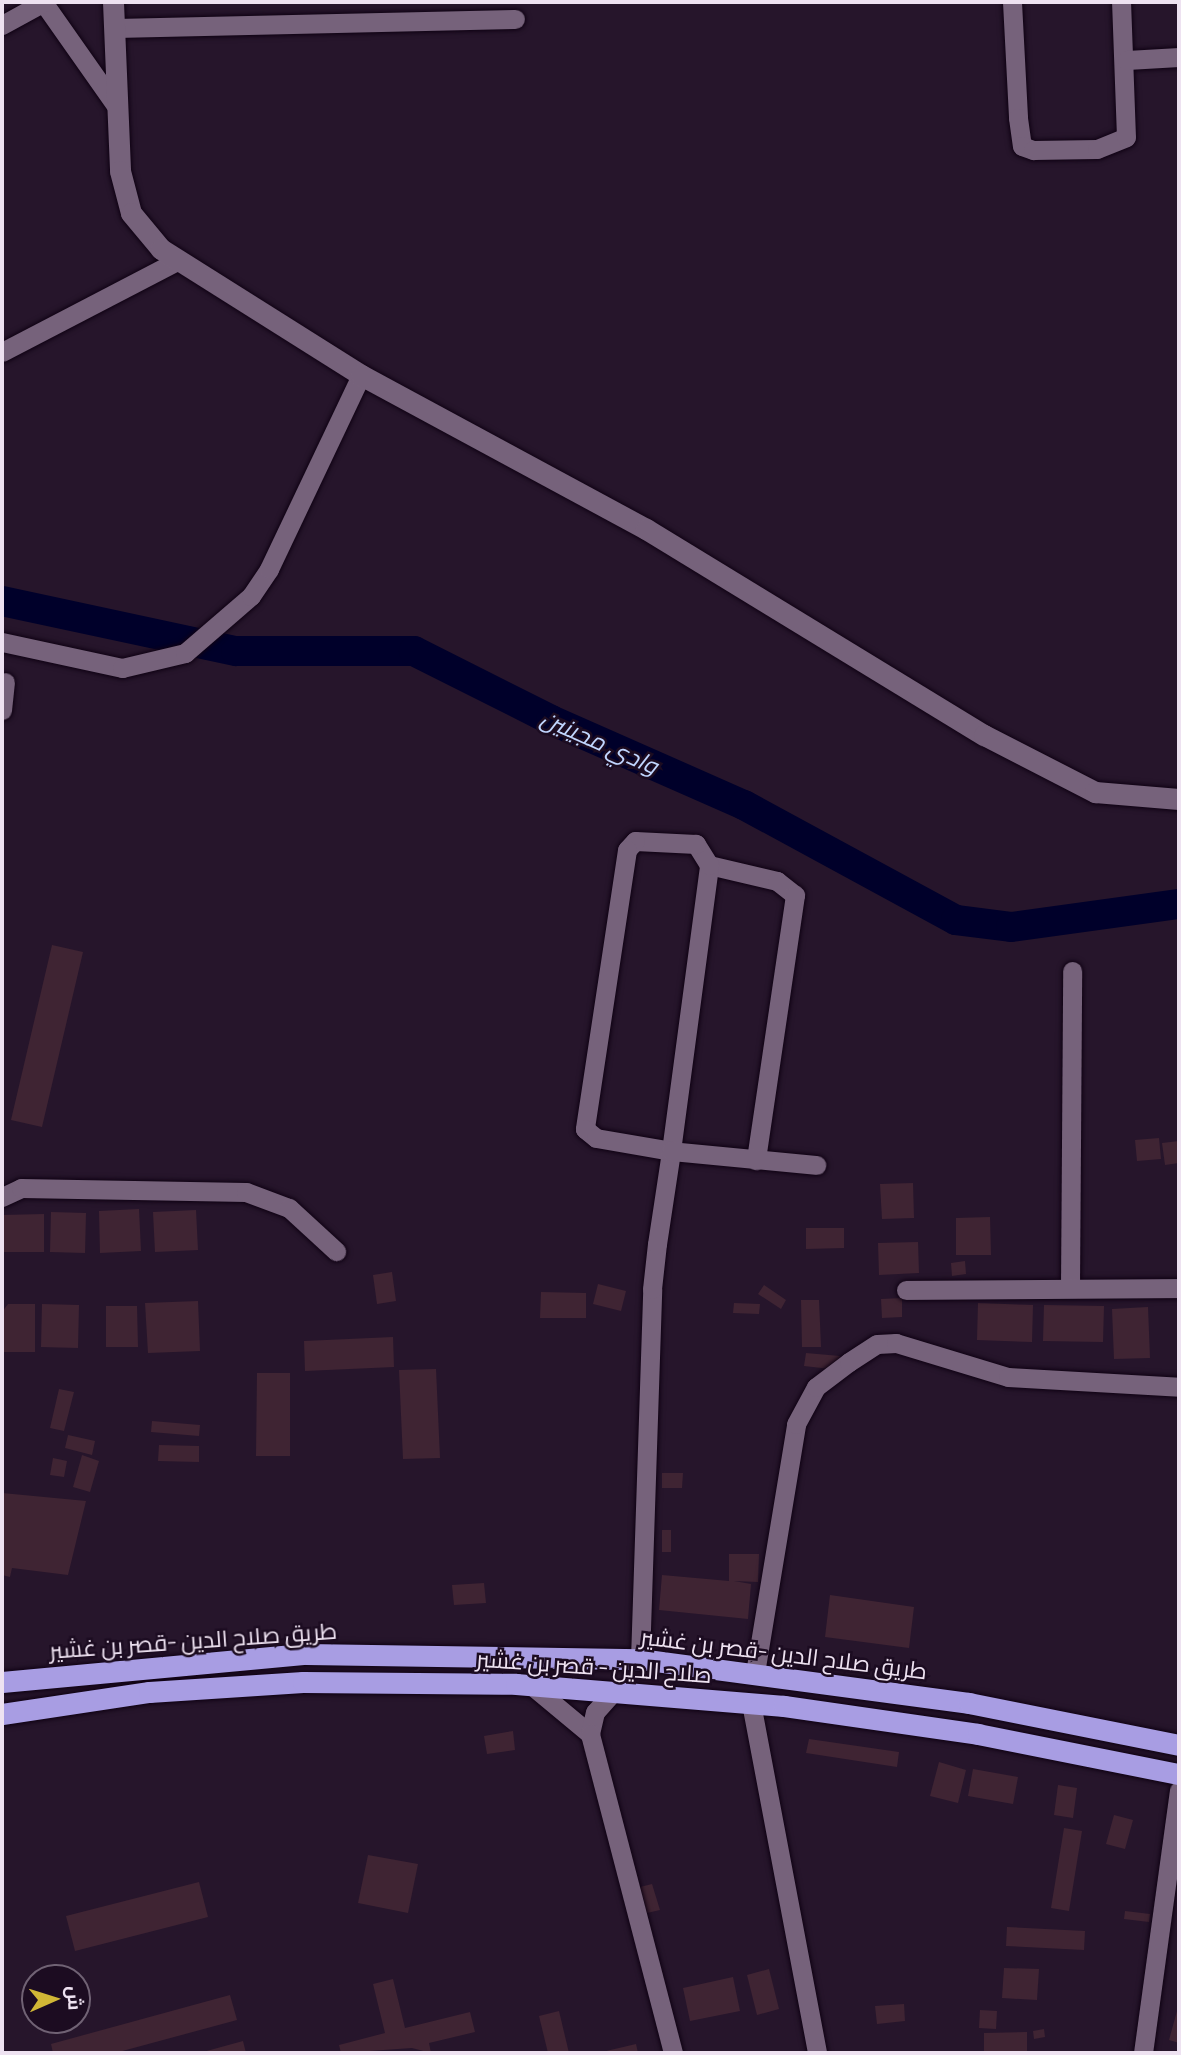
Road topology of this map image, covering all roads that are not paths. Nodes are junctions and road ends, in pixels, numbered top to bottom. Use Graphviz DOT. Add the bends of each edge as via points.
graph roads {
  1 [pos="43,2"];
  2 [pos="113,2"];
  3 [pos="1012,2"];
  4 [pos="1121,2"];
  5 [pos="515,19"];
  6 [pos="2,25"];
  7 [pos="114,28"];
  8 [pos="1179,57"];
  9 [pos="1127,60"];
  10 [pos="116,106"];
  11 [pos="178,260"];
  12 [pos="2,352"];
  13 [pos="361,375"];
  14 [pos="2,642"];
  15 [pos="5,682"];
  16 [pos="2,710"];
  17 [pos="1179,799"];
  18 [pos="709,865"];
  19 [pos="1072,971"];
  20 [pos="671,1152"];
  21 [pos="756,1160"];
  22 [pos="816,1165"];
  23 [pos="2,1197"];
  24 [pos="336,1251"];
  25 [pos="1070,1287"];
  26 [pos="1179,1288"];
  27 [pos="906,1290"];
  28 [pos="1179,1387"];
  29 [pos="640,1659"];
  30 [pos="755,1673"];
  31 [pos="2,1682"];
  32 [pos="531,1685"];
  33 [pos="614,1691"];
  34 [pos="751,1703"];
  35 [pos="2,1714"];
  36 [pos="590,1734"];
  37 [pos="1179,1745"];
  38 [pos="1179,1774"];
  39 [pos="1179,1790"];
  40 [pos="673,2053"];
  41 [pos="817,2053"];
  42 [pos="1143,2053"];
  1 -- 6 [label="street"];
  1 -- 10 [label="street"];
  2 -- 7 [label="street"];
  3 -- 9 [label="street" via="1022,145 1097,149 1126,137"];
  4 -- 9 [label="street"];
  5 -- 7 [label="street"];
  7 -- 10 [label="street"];
  8 -- 9 [label="street"];
  10 -- 11 [label="street" via="120,171 131,213"];
  11 -- 12 [label="street"];
  11 -- 13 [label="street"];
  13 -- 14 [label="street" via="269,569 228,618 185,653 122,667"];
  13 -- 17 [label="street" via="646,530 898,685 1079,786 1130,799"];
  15 -- 16 [label="street"];
  18 -- 20 [label="street"];
  18 -- 20 [label="street" via="696,844 642,839 629,844 585,1113 586,1129 596,1138"];
  18 -- 21 [label="street" via="778,881 794,895"];
  19 -- 25 [label="street"];
  20 -- 21 [label="street"];
  20 -- 29 [label="street" via="649,1347"];
  21 -- 22 [label="street"];
  23 -- 24 [label="street" via="21,1188 246,1192 289,1208"];
  25 -- 26 [label="street"];
  25 -- 27 [label="street"];
  28 -- 30 [label="street" via="1008,1377 895,1343 877,1345 849,1362 817,1387 796,1424"];
  29 -- 30 [label="highway, طريق صلاح الدين -قصر بن غشير"];
  29 -- 31 [label="highway, طريق صلاح الدين -قصر بن غشير" via="306,1654"];
  30 -- 37 [label="highway, طريق صلاح الدين -قصر بن غشير" via="970,1703"];
  32 -- 33 [label="highway, صلاح الدين - قصر بن غشير"];
  32 -- 35 [label="highway, صلاح الدين - قصر بن غشير" via="303,1682 149,1692"];
  32 -- 36 [label="street"];
  33 -- 34 [label="highway, صلاح الدين - قصر بن غشير"];
  33 -- 36 [label="street" via="595,1712"];
  34 -- 38 [label="highway, صلاح الدين - قصر بن غشير" via="978,1734"];
  34 -- 41 [label="street"];
  36 -- 40 [label="street"];
  39 -- 42 [label="street"];
}
